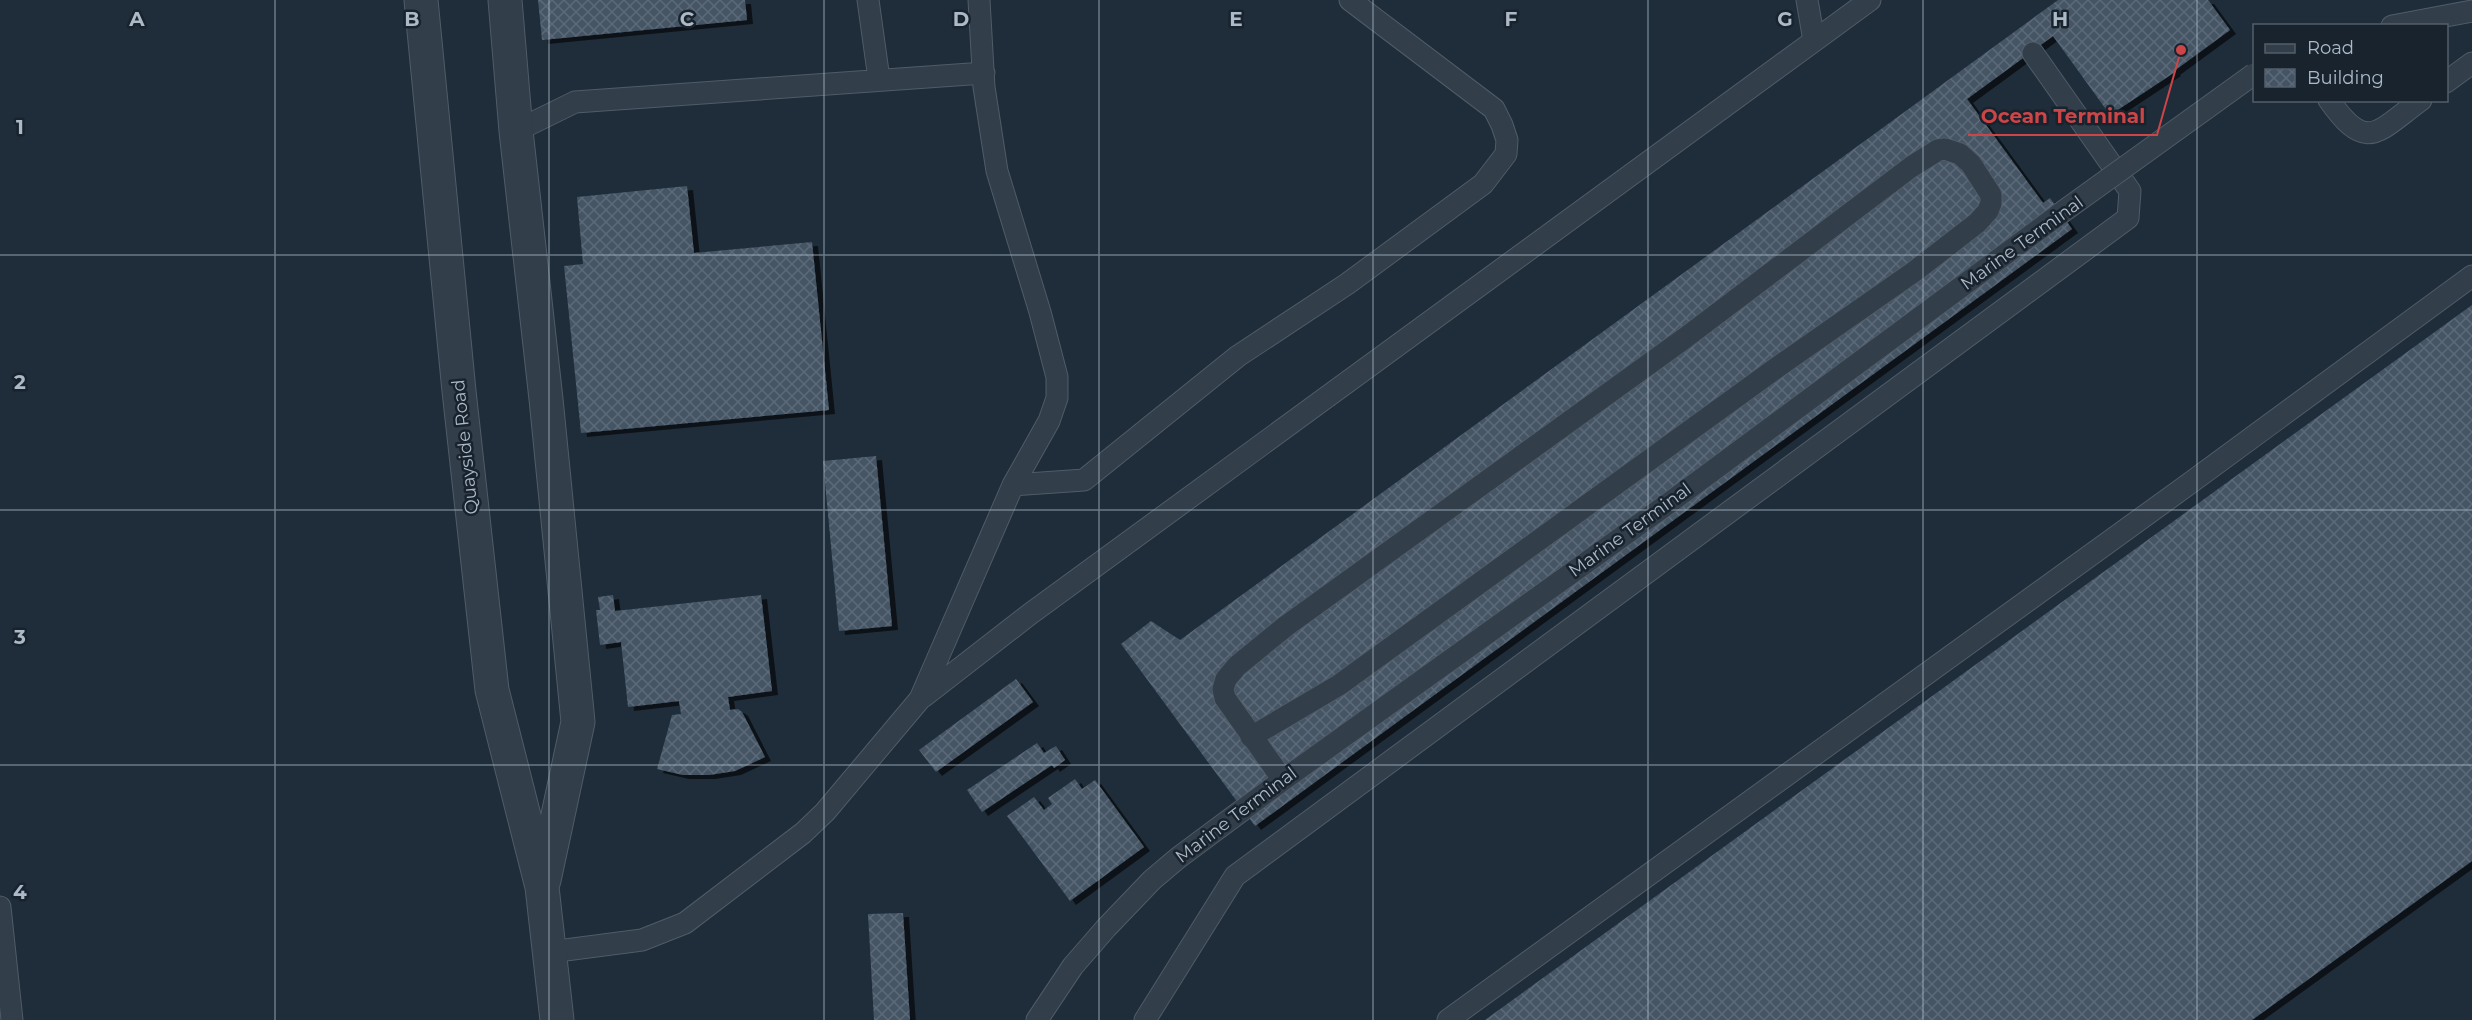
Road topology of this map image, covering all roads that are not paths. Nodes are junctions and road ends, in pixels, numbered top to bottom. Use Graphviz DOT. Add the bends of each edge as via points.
graph roads {
  1 [pos="421,0"];
  2 [pos="505,0"];
  3 [pos="868,0"];
  4 [pos="1350,0"];
  5 [pos="1807,0"];
  6 [pos="1870,0"];
  7 [pos="983,1"];
  8 [pos="2472,11"];
  9 [pos="2403,24"];
  10 [pos="1814,41"];
  11 [pos="2033,53"];
  12 [pos="2472,63"];
  13 [pos="984,73"];
  14 [pos="2253,75"];
  15 [pos="879,79"];
  16 [pos="2448,81"];
  17 [pos="2330,102"];
  18 [pos="2418,102"];
  19 [pos="516,132"];
  20 [pos="2472,276"];
  21 [pos="1013,485"];
  22 [pos="920,699"];
  23 [pos="1251,736"];
  24 [pos="1283,780"];
  25 [pos="542,888"];
  26 [pos="0,907"];
  27 [pos="550,952"];
  28 [pos="12,1020"];
  29 [pos="557,1020"];
  30 [pos="1037,1020"];
  31 [pos="1145,1020"];
  32 [pos="1448,1020"];
  1 -- 25 [label="street, Quayside Road" via="492,690"];
  2 -- 19 [label="street, Quayside Road"];
  3 -- 15 [label="lane"];
  4 -- 21 [label="lane" via="1494,109 1507,140 1506,154 1483,184 1347,284 1238,356 1084,480"];
  5 -- 10 [label="lane"];
  6 -- 10 [label="lane"];
  7 -- 13 [label="lane"];
  8 -- 9 [label="lane"];
  10 -- 22 [label="lane" via="1030,614"];
  11 -- 31 [label="lane" via="2130,191 2128,218 1235,876"];
  12 -- 16 [label="lane"];
  13 -- 15 [label="lane"];
  13 -- 21 [label="lane" via="997,171 1057,377 1057,398 1049,421"];
  14 -- 24 [label="lane, Marine Terminal, bridge"];
  15 -- 19 [label="lane" via="575,102"];
  17 -- 18 [label="lane" via="2345,123 2367,133 2381,129"];
  19 -- 25 [label="street, Quayside Road" via="578,722"];
  20 -- 32 [label="lane"];
  21 -- 22 [label="lane"];
  22 -- 27 [label="lane" via="803,833 685,923 642,940"];
  23 -- 23 [label="lane" via="1223,689 1237,666 1278,633 1685,338 1911,167 1946,149 1971,164 1991,195 1988,211 1916,272 1339,685"];
  23 -- 24 [label="lane"];
  24 -- 30 [label="lane, Marine Terminal" via="1178,858 1128,904 1073,966"];
  25 -- 27 [label="street, Quayside Road"];
  26 -- 28 [label="lane"];
  27 -- 29 [label="street, Quayside Road"];
}
